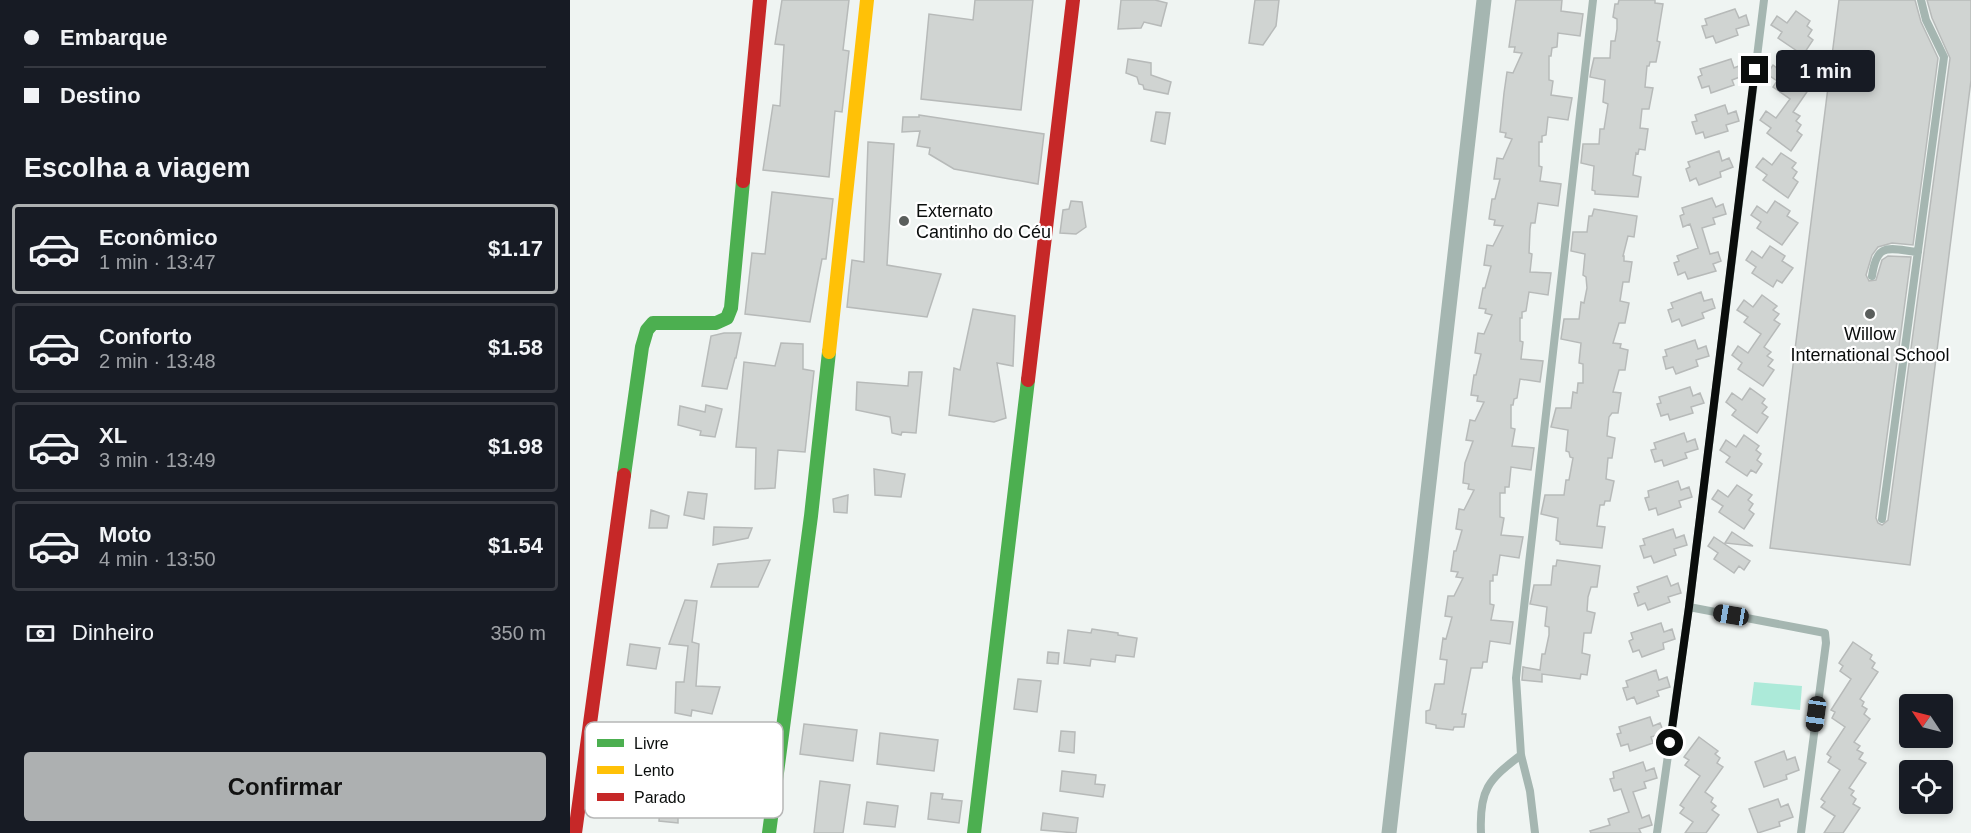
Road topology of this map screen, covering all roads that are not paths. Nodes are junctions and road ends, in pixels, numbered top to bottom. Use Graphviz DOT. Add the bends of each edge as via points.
graph roads {
  1 [pos="760,0"];
  2 [pos="867,0"];
  3 [pos="1073,0"];
  4 [pos="1484,0"];
  5 [pos="1593,0"];
  6 [pos="1764,0"];
  7 [pos="1921,0"];
  8 [pos="1918,252"];
  9 [pos="1872,276"];
  10 [pos="1882,519"];
  11 [pos="1689,607"];
  12 [pos="590,722"];
  13 [pos="783,727"];
  14 [pos="1521,755"];
  15 [pos="585,760"];
  16 [pos="771,818"];
  17 [pos="575,833"];
  18 [pos="769,833"];
  19 [pos="974,833"];
  20 [pos="1389,833"];
  21 [pos="1481,833"];
  22 [pos="1535,833"];
  23 [pos="1658,833"];
  24 [pos="1801,833"];
  1 -- 12 [label="street" via="731,308 727,318 717,323 653,324 647,330"];
  2 -- 13 [label="street" via="811,516"];
  3 -- 19 [label="street"];
  4 -- 20 [label="street"];
  5 -- 14 [label="lane" via="1516,678"];
  6 -- 11 [label="lane"];
  7 -- 8 [label="lane" via="1944,57"];
  8 -- 9 [label="lane" via="1886,249 1878,253"];
  8 -- 10 [label="lane"];
  11 -- 23 [label="lane"];
  11 -- 24 [label="lane" via="1824,633 1826,643"];
  14 -- 21 [label="lane" via="1488,785 1480,814"];
  14 -- 22 [label="lane"];
  15 -- 17 [label="street"];
  16 -- 18 [label="street"];
}
